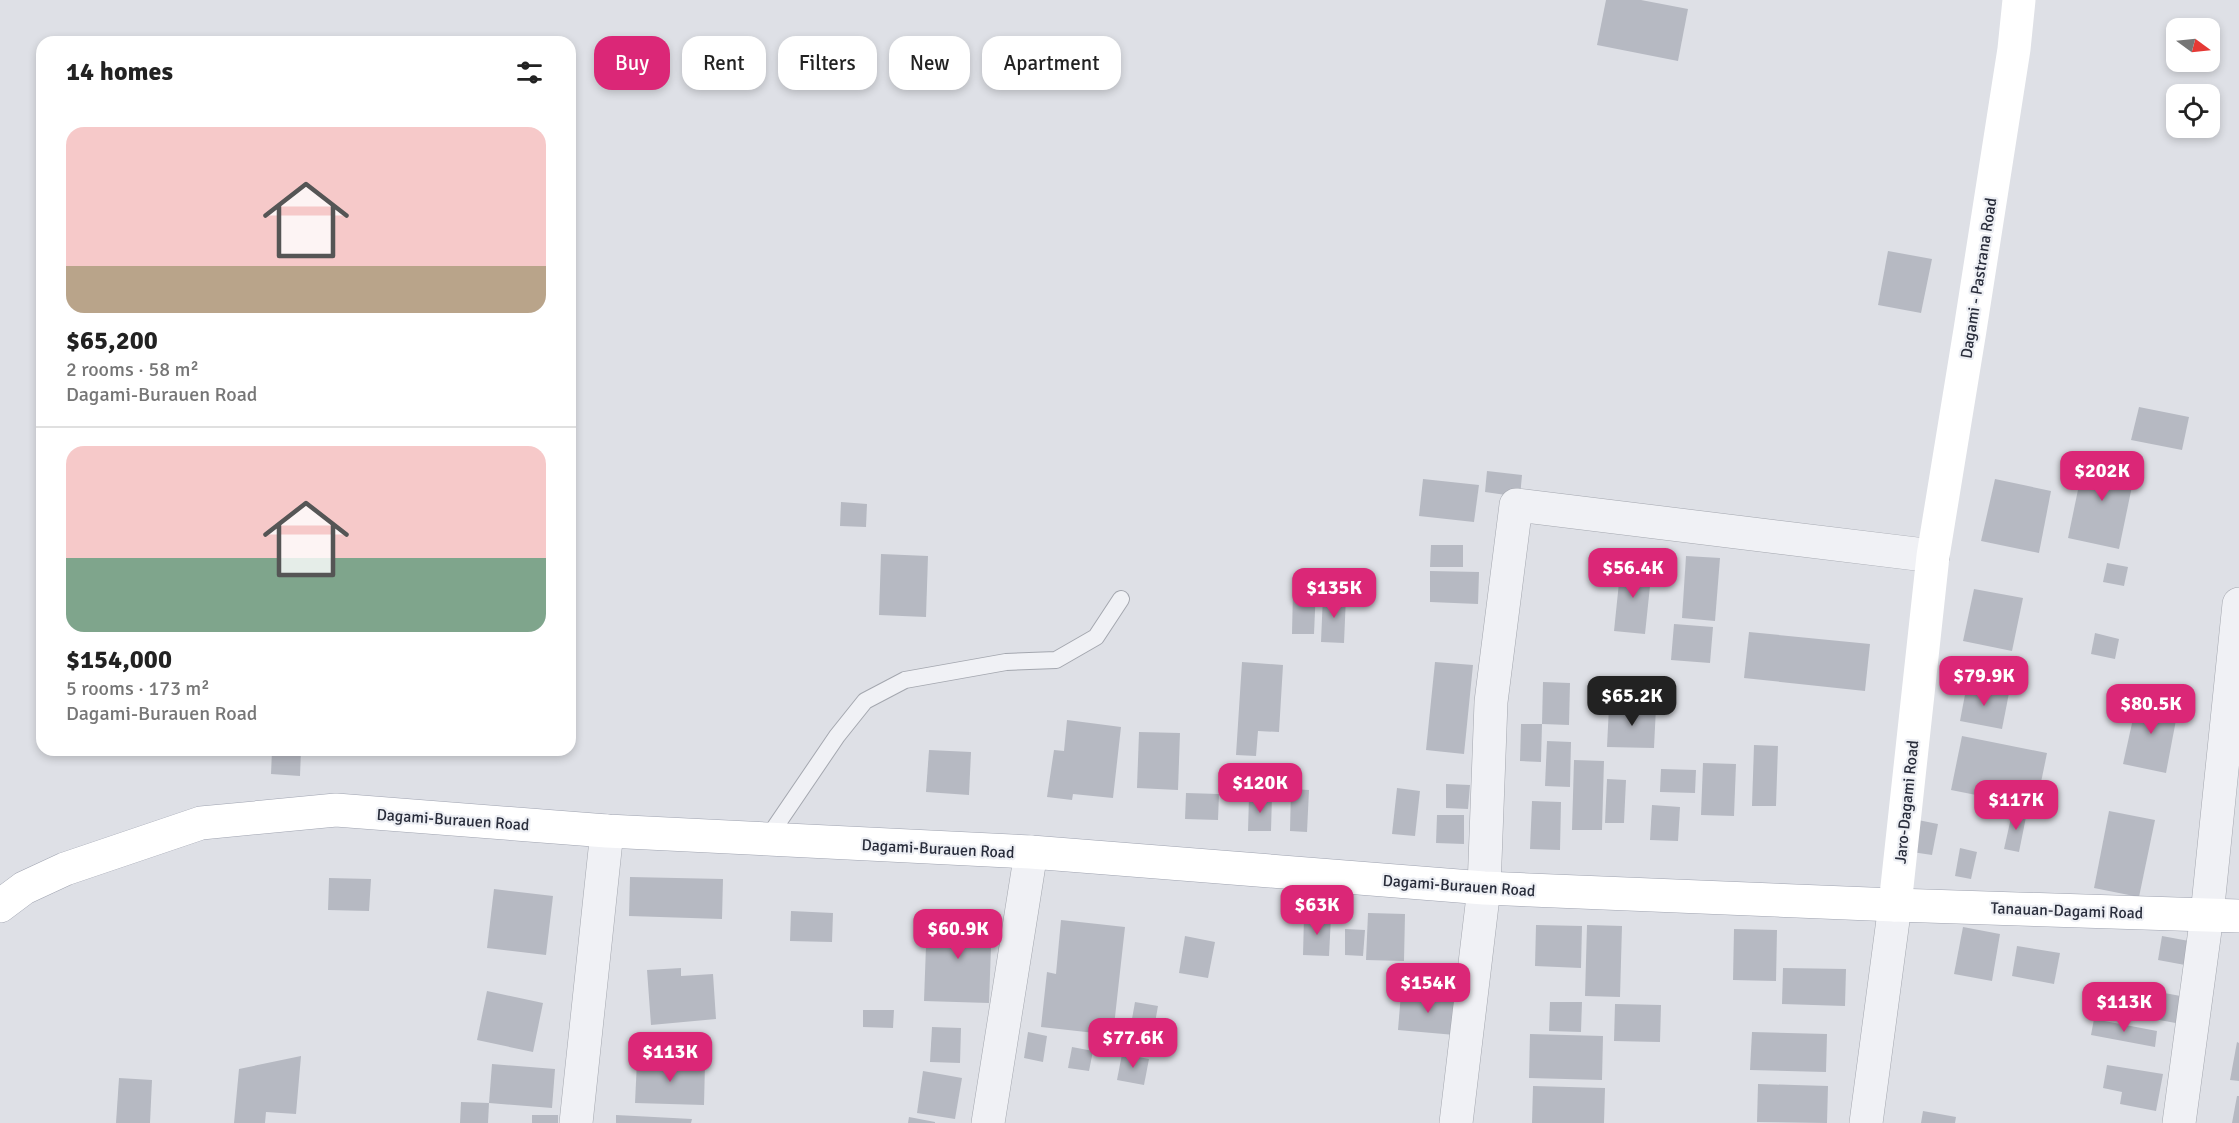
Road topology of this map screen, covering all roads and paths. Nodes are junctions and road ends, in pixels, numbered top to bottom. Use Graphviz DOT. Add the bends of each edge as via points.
graph roads {
  1 [pos="2019,0"];
  2 [pos="1933,556"];
  3 [pos="1121,599"];
  4 [pos="2239,604"];
  5 [pos="607,831"];
  6 [pos="767,839"];
  7 [pos="1031,852"];
  8 [pos="1484,888"];
  9 [pos="1895,905"];
  10 [pos="0,906"];
  11 [pos="2223,915"];
  12 [pos="576,1123"];
  13 [pos="988,1123"];
  14 [pos="1456,1123"];
  15 [pos="1866,1123"];
  16 [pos="2179,1123"];
  1 -- 2 [label="main road, Dagami - Pastrana Road"];
  2 -- 8 [label="street" via="1516,505 1491,702"];
  2 -- 9 [label="main road, Jaro-Dagami Road"];
  3 -- 6 [label="lane" via="1096,637 1056,660 1006,662 905,680 865,701"];
  4 -- 11 [label="street"];
  5 -- 6 [label="main road, Dagami-Burauen Road"];
  5 -- 10 [label="main road, Dagami-Burauen Road" via="336,810 201,824 65,869 24,888"];
  5 -- 12 [label="street"];
  6 -- 7 [label="main road, Dagami-Burauen Road"];
  7 -- 8 [label="main road, Dagami-Burauen Road"];
  7 -- 13 [label="street"];
  8 -- 9 [label="main road, Dagami-Burauen Road"];
  8 -- 14 [label="street"];
  9 -- 11 [label="main road, Tanauan-Dagami Road"];
  9 -- 15 [label="street"];
  11 -- 16 [label="street"];
}
